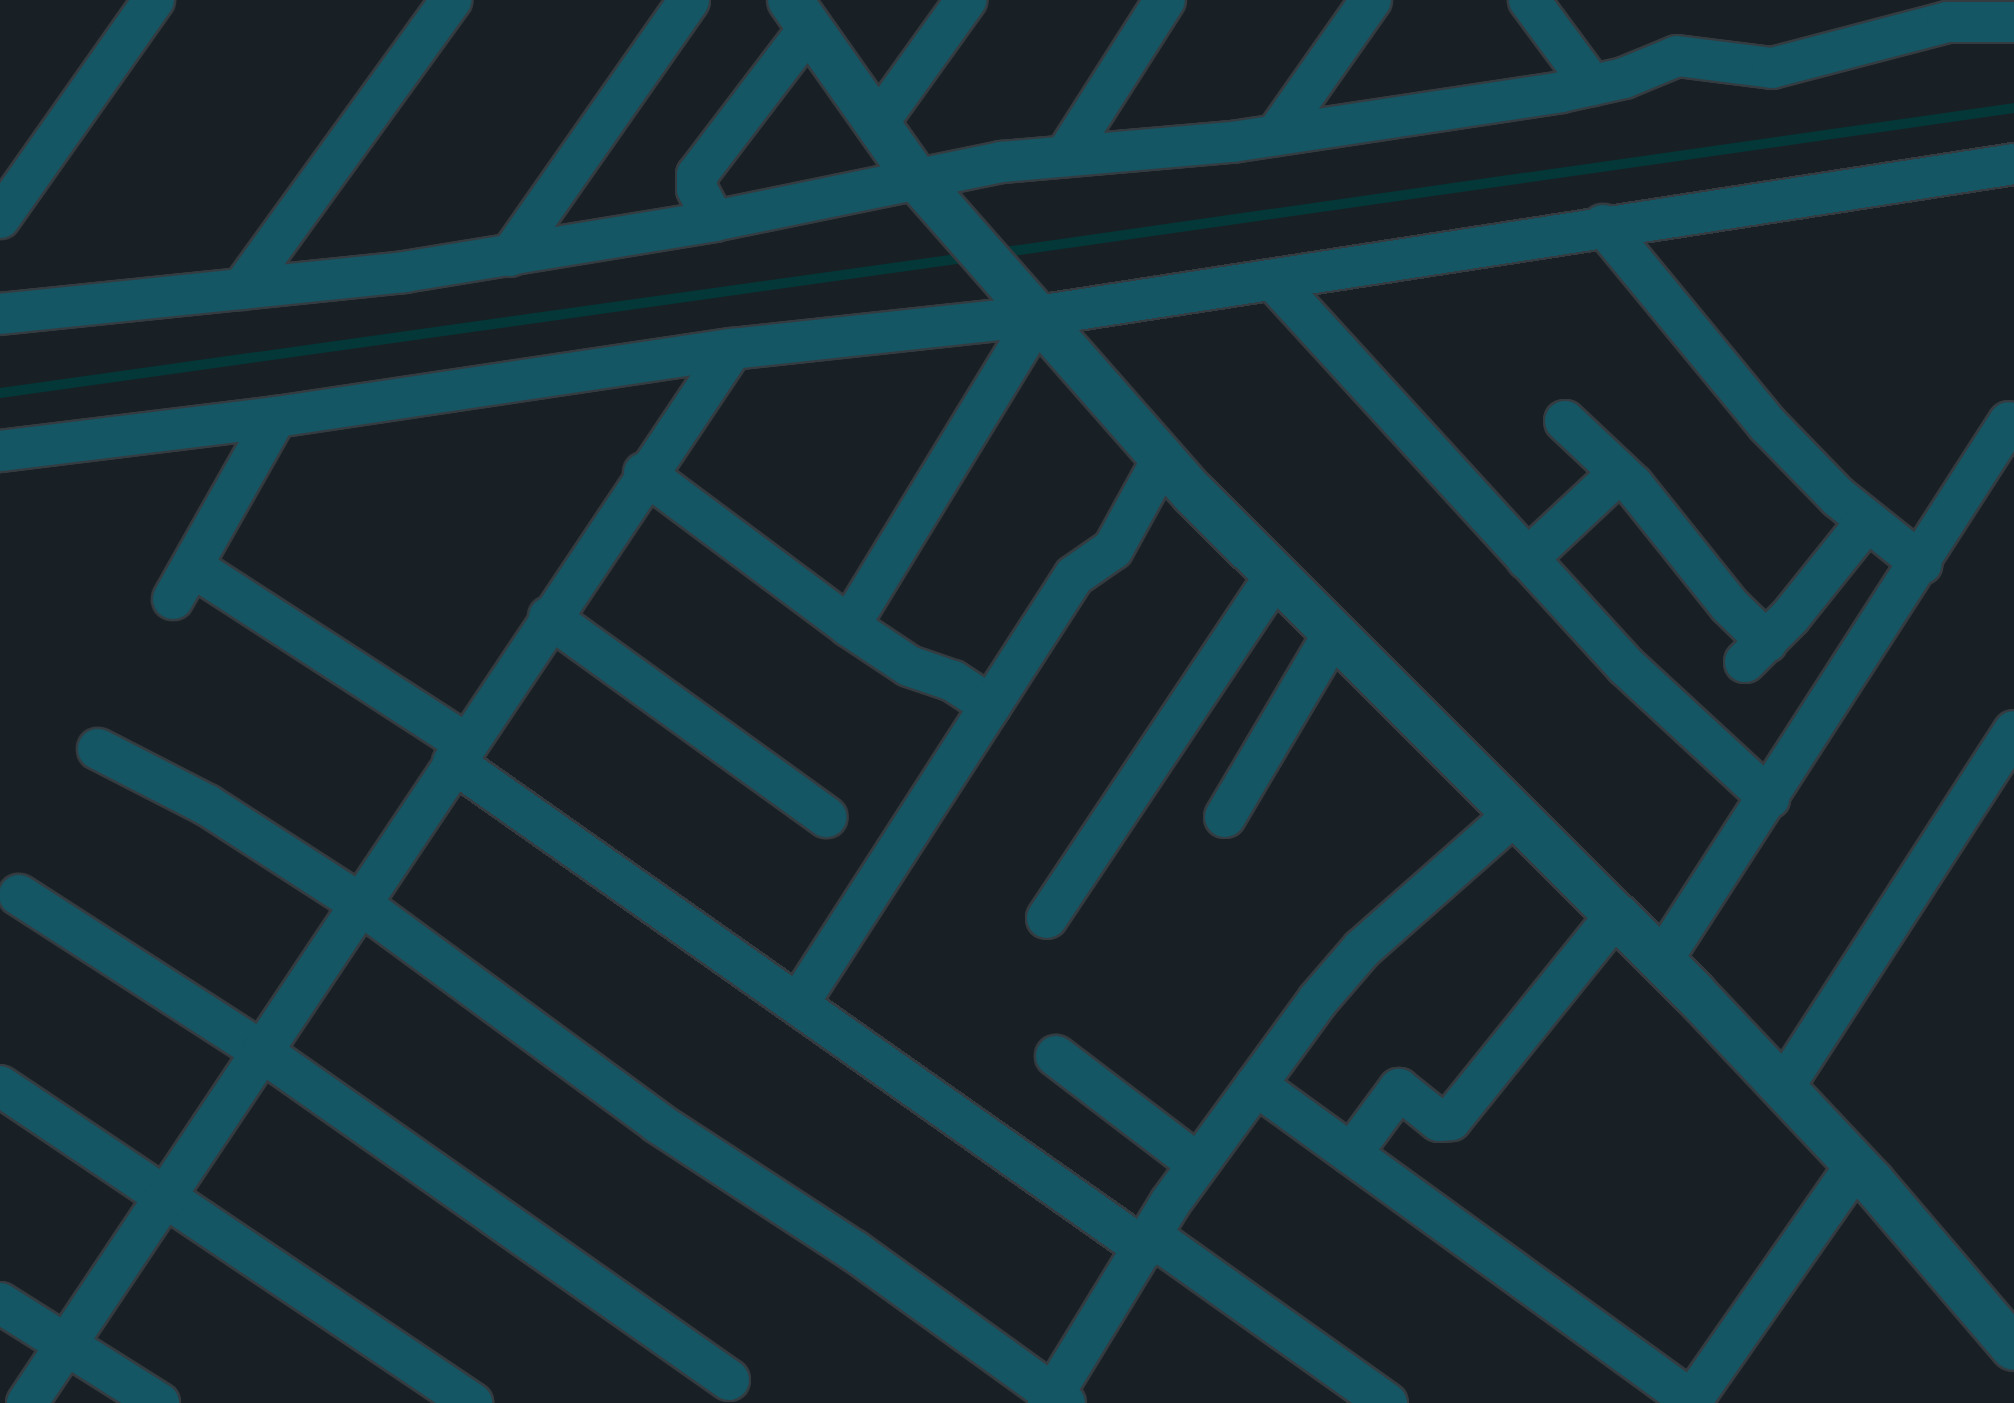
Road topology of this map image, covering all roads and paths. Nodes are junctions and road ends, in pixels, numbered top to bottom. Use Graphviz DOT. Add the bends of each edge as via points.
graph roads {
  1 [pos="154,0"];
  2 [pos="451,0"];
  3 [pos="689,0"];
  4 [pos="966,0"];
  5 [pos="1165,0"];
  6 [pos="1371,0"];
  7 [pos="1529,0"];
  8 [pos="1958,11"];
  9 [pos="800,14"];
  10 [pos="2014,22"];
  11 [pos="1592,85"];
  12 [pos="877,124"];
  13 [pos="1276,135"];
  14 [pos="1068,152"];
  15 [pos="2014,164"];
  16 [pos="924,186"];
  17 [pos="0,218"];
  18 [pos="714,221"];
  19 [pos="1603,225"];
  20 [pos="510,256"];
  21 [pos="1274,281"];
  22 [pos="242,289"];
  23 [pos="0,314"];
  24 [pos="1038,316"];
  25 [pos="732,349"];
  26 [pos="276,417"];
  27 [pos="1565,421"];
  28 [pos="2009,422"];
  29 [pos="0,451"];
  30 [pos="1163,458"];
  31 [pos="644,473"];
  32 [pos="1619,473"];
  33 [pos="1866,522"];
  34 [pos="1527,559"];
  35 [pos="1922,564"];
  36 [pos="1276,574"];
  37 [pos="549,617"];
  38 [pos="849,626"];
  39 [pos="1334,633"];
  40 [pos="991,706"];
  41 [pos="2014,731"];
  42 [pos="98,749"];
  43 [pos="459,752"];
  44 [pos="1769,798"];
  45 [pos="1515,814"];
  46 [pos="826,817"];
  47 [pos="1225,817"];
  48 [pos="19,895"];
  49 [pos="359,903"];
  50 [pos="1616,915"];
  51 [pos="1047,918"];
  52 [pos="1662,960"];
  53 [pos="798,1004"];
  54 [pos="261,1051"];
  55 [pos="1056,1056"];
  56 [pos="1256,1085"];
  57 [pos="0,1086"];
  58 [pos="1783,1088"];
  59 [pos="1351,1154"];
  60 [pos="1198,1164"];
  61 [pos="1856,1165"];
  62 [pos="163,1197"];
  63 [pos="1149,1243"];
  64 [pos="0,1303"];
  65 [pos="64,1347"];
  66 [pos="2014,1348"];
  67 [pos="729,1380"];
  68 [pos="1055,1400"];
  69 [pos="1691,1402"];
  70 [pos="27,1403"];
  71 [pos="159,1403"];
  72 [pos="472,1403"];
  73 [pos="1387,1403"];
  1 -- 17 [label="street"];
  2 -- 22 [label="street"];
  3 -- 20 [label="street"];
  4 -- 12 [label="street"];
  5 -- 14 [label="street"];
  6 -- 13 [label="street"];
  7 -- 11 [label="street"];
  8 -- 10 [label="street"];
  8 -- 11 [label="street" via="1772,68 1677,56"];
  9 -- 12 [label="street"];
  9 -- 18 [label="street" via="697,175 697,189"];
  11 -- 13 [label="street"];
  12 -- 16 [label="street"];
  13 -- 14 [label="street"];
  14 -- 16 [label="street"];
  15 -- 19 [label="street"];
  16 -- 18 [label="street"];
  16 -- 24 [label="street"];
  18 -- 20 [label="street"];
  19 -- 21 [label="street"];
  19 -- 33 [label="street" via="1767,424"];
  20 -- 22 [label="street"];
  21 -- 24 [label="street"];
  21 -- 34 [label="street"];
  22 -- 23 [label="street"];
  24 -- 25 [label="street"];
  24 -- 30 [label="street"];
  24 -- 38 [label="street"];
  25 -- 26 [label="street"];
  25 -- 31 [label="street"];
  26 -- 29 [label="street"];
  26 -- 43 [label="street" via="183,583"];
  27 -- 32 [label="street"];
  28 -- 35 [label="street"];
  30 -- 36 [label="street"];
  30 -- 40 [label="street" via="1113,549 1074,576"];
  31 -- 37 [label="street"];
  31 -- 38 [label="street"];
  32 -- 33 [label="street" via="1756,652"];
  32 -- 34 [label="street"];
  33 -- 35 [label="street"];
  34 -- 44 [label="street" via="1626,666"];
  35 -- 44 [label="street"];
  36 -- 39 [label="street"];
  36 -- 51 [label="street"];
  37 -- 43 [label="street"];
  37 -- 46 [label="street"];
  38 -- 40 [label="street" via="909,666 953,681"];
  39 -- 45 [label="street"];
  39 -- 47 [label="street"];
  40 -- 53 [label="street"];
  41 -- 58 [label="street"];
  42 -- 49 [label="street" via="207,805"];
  43 -- 49 [label="street"];
  43 -- 53 [label="street"];
  44 -- 52 [label="street"];
  45 -- 50 [label="street"];
  45 -- 56 [label="street" via="1362,949"];
  48 -- 54 [label="street"];
  49 -- 54 [label="street"];
  49 -- 68 [label="street" via="658,1123 842,1243"];
  50 -- 52 [label="street"];
  50 -- 59 [label="street" via="1451,1120 1439,1121 1399,1089"];
  52 -- 58 [label="street"];
  53 -- 63 [label="street"];
  54 -- 62 [label="street"];
  54 -- 67 [label="street" via="481,1212"];
  55 -- 60 [label="street"];
  56 -- 59 [label="street"];
  56 -- 60 [label="street"];
  57 -- 62 [label="street"];
  58 -- 61 [label="street"];
  59 -- 69 [label="street"];
  60 -- 63 [label="street"];
  61 -- 66 [label="street"];
  61 -- 69 [label="street"];
  62 -- 65 [label="street"];
  62 -- 72 [label="street"];
  63 -- 68 [label="street"];
  63 -- 73 [label="street"];
  64 -- 65 [label="street"];
  65 -- 70 [label="street"];
  65 -- 71 [label="street" via="101,1362"];
}
